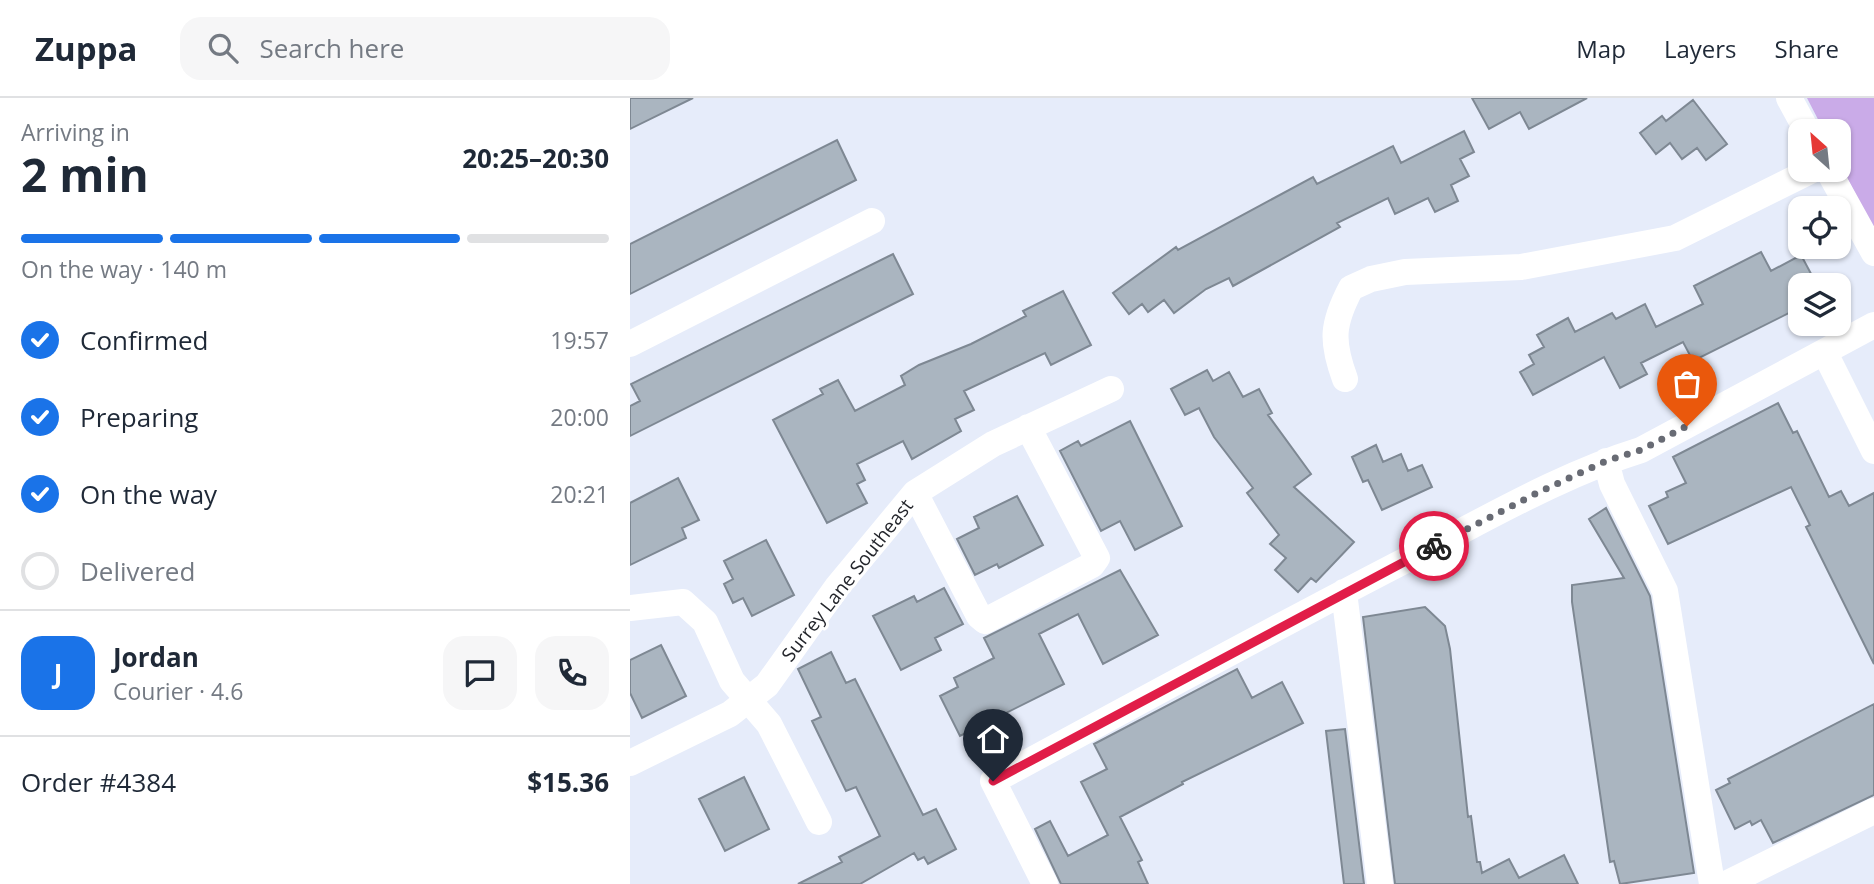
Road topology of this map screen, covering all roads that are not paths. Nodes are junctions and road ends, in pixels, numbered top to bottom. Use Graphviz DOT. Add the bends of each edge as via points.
graph roads {
  1 [pos="1789,98"];
  2 [pos="1800,119"];
  3 [pos="1788,182"];
  4 [pos="1835,182"];
  5 [pos="872,221"];
  6 [pos="1873,250"];
  7 [pos="1874,325"];
  8 [pos="630,344"];
  9 [pos="1825,353"];
  10 [pos="1345,379"];
  11 [pos="1111,389"];
  12 [pos="1028,427"];
  13 [pos="1874,451"];
  14 [pos="1606,461"];
  15 [pos="915,493"];
  16 [pos="1344,592"];
  17 [pos="630,608"];
  18 [pos="750,699"];
  19 [pos="630,763"];
  20 [pos="1874,811"];
  21 [pos="819,822"];
  22 [pos="1045,884"];
  23 [pos="1380,884"];
  24 [pos="1712,884"];
  25 [pos="1726,884"];
  1 -- 2 [label="street"];
  3 -- 10 [label="street" via="1675,239 1521,267 1405,272 1371,279 1351,288 1333,333"];
  4 -- 6 [label="street"];
  5 -- 8 [label="street"];
  7 -- 9 [label="street"];
  9 -- 13 [label="street"];
  9 -- 14 [label="street" via="1641,450"];
  11 -- 12 [label="street, Surrey Lane Southeast"];
  12 -- 15 [label="street, Surrey Lane Southeast"];
  12 -- 15 [label="street" via="1097,558 1093,565 985,621"];
  14 -- 16 [label="street"];
  14 -- 24 [label="street" via="1612,484 1665,591"];
  15 -- 18 [label="street, Surrey Lane Southeast" via="837,587 767,685"];
  16 -- 22 [label="street" via="993,781"];
  16 -- 23 [label="street"];
  17 -- 18 [label="street" via="683,602 705,622 732,681"];
  18 -- 19 [label="street, Surrey Lane Southeast" via="730,714"];
  18 -- 21 [label="street" via="769,724"];
  20 -- 25 [label="street"];
}
